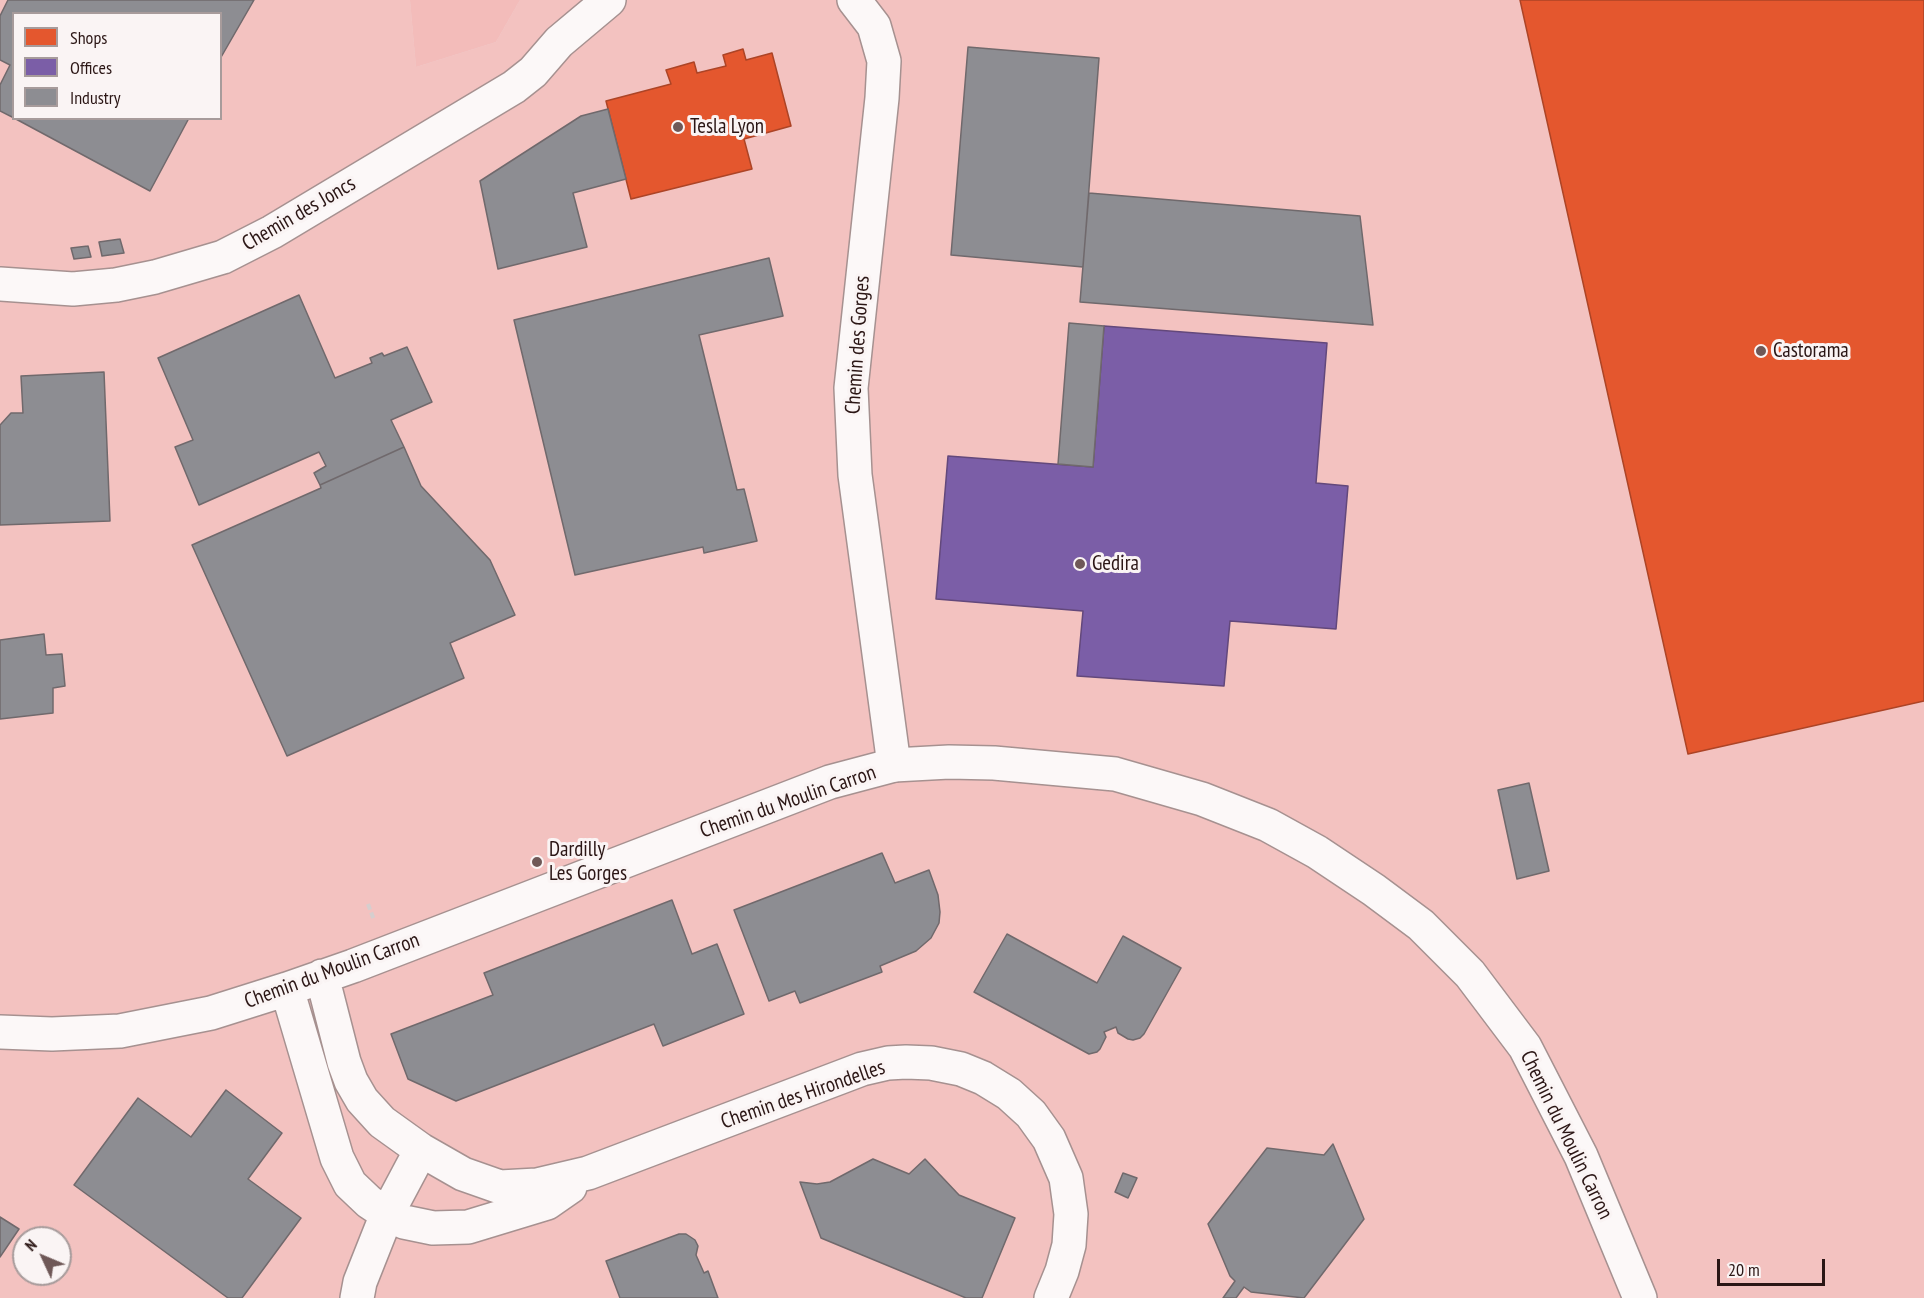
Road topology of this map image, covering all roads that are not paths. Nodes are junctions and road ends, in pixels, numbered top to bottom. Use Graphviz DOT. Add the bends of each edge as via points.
graph roads {
  1 [pos="574,0"];
  2 [pos="609,0"];
  3 [pos="854,1"];
  4 [pos="559,42"];
  5 [pos="0,284"];
  6 [pos="894,765"];
  7 [pos="322,976"];
  8 [pos="287,989"];
  9 [pos="0,1032"];
  10 [pos="421,1150"];
  11 [pos="588,1173"];
  12 [pos="387,1214"];
  13 [pos="357,1298"];
  14 [pos="1051,1298"];
  15 [pos="1640,1298"];
  1 -- 4 [label="street, Chemin des Joncs"];
  2 -- 4 [label="street, Chemin des Joncs"];
  3 -- 6 [label="street, Chemin des Gorges" via="874,26 884,61 851,388 855,475"];
  4 -- 5 [label="street, Chemin des Joncs" via="534,72 514,87 272,232 223,257 116,285 73,289"];
  6 -- 7 [label="street, Chemin du Moulin Carron" via="830,782"];
  6 -- 15 [label="street, Chemin du Moulin Carron" via="994,763 1115,774 1202,799 1268,825 1374,890 1421,925 1470,974 1525,1047 1581,1156"];
  7 -- 8 [label="street, Chemin du Moulin Carron"];
  7 -- 10 [label="street, Chemin des Hirondelles" via="344,1062 362,1100 382,1122"];
  8 -- 9 [label="street, Chemin du Moulin Carron" via="211,1013 120,1031"];
  8 -- 12 [label="street, Chemin des Hirondelles" via="337,1158 350,1184"];
  10 -- 11 [label="street, Chemin des Hirondelles" via="463,1174 500,1187 537,1185"];
  10 -- 12 [label="street"];
  11 -- 12 [label="street, Chemin des Hirondelles" via="547,1203 468,1227 433,1228"];
  11 -- 14 [label="street, Chemin des Hirondelles" via="862,1070 906,1062 961,1069 1000,1088 1031,1114 1060,1161 1069,1192 1071,1224 1062,1271"];
  12 -- 13 [label="street"];
}
